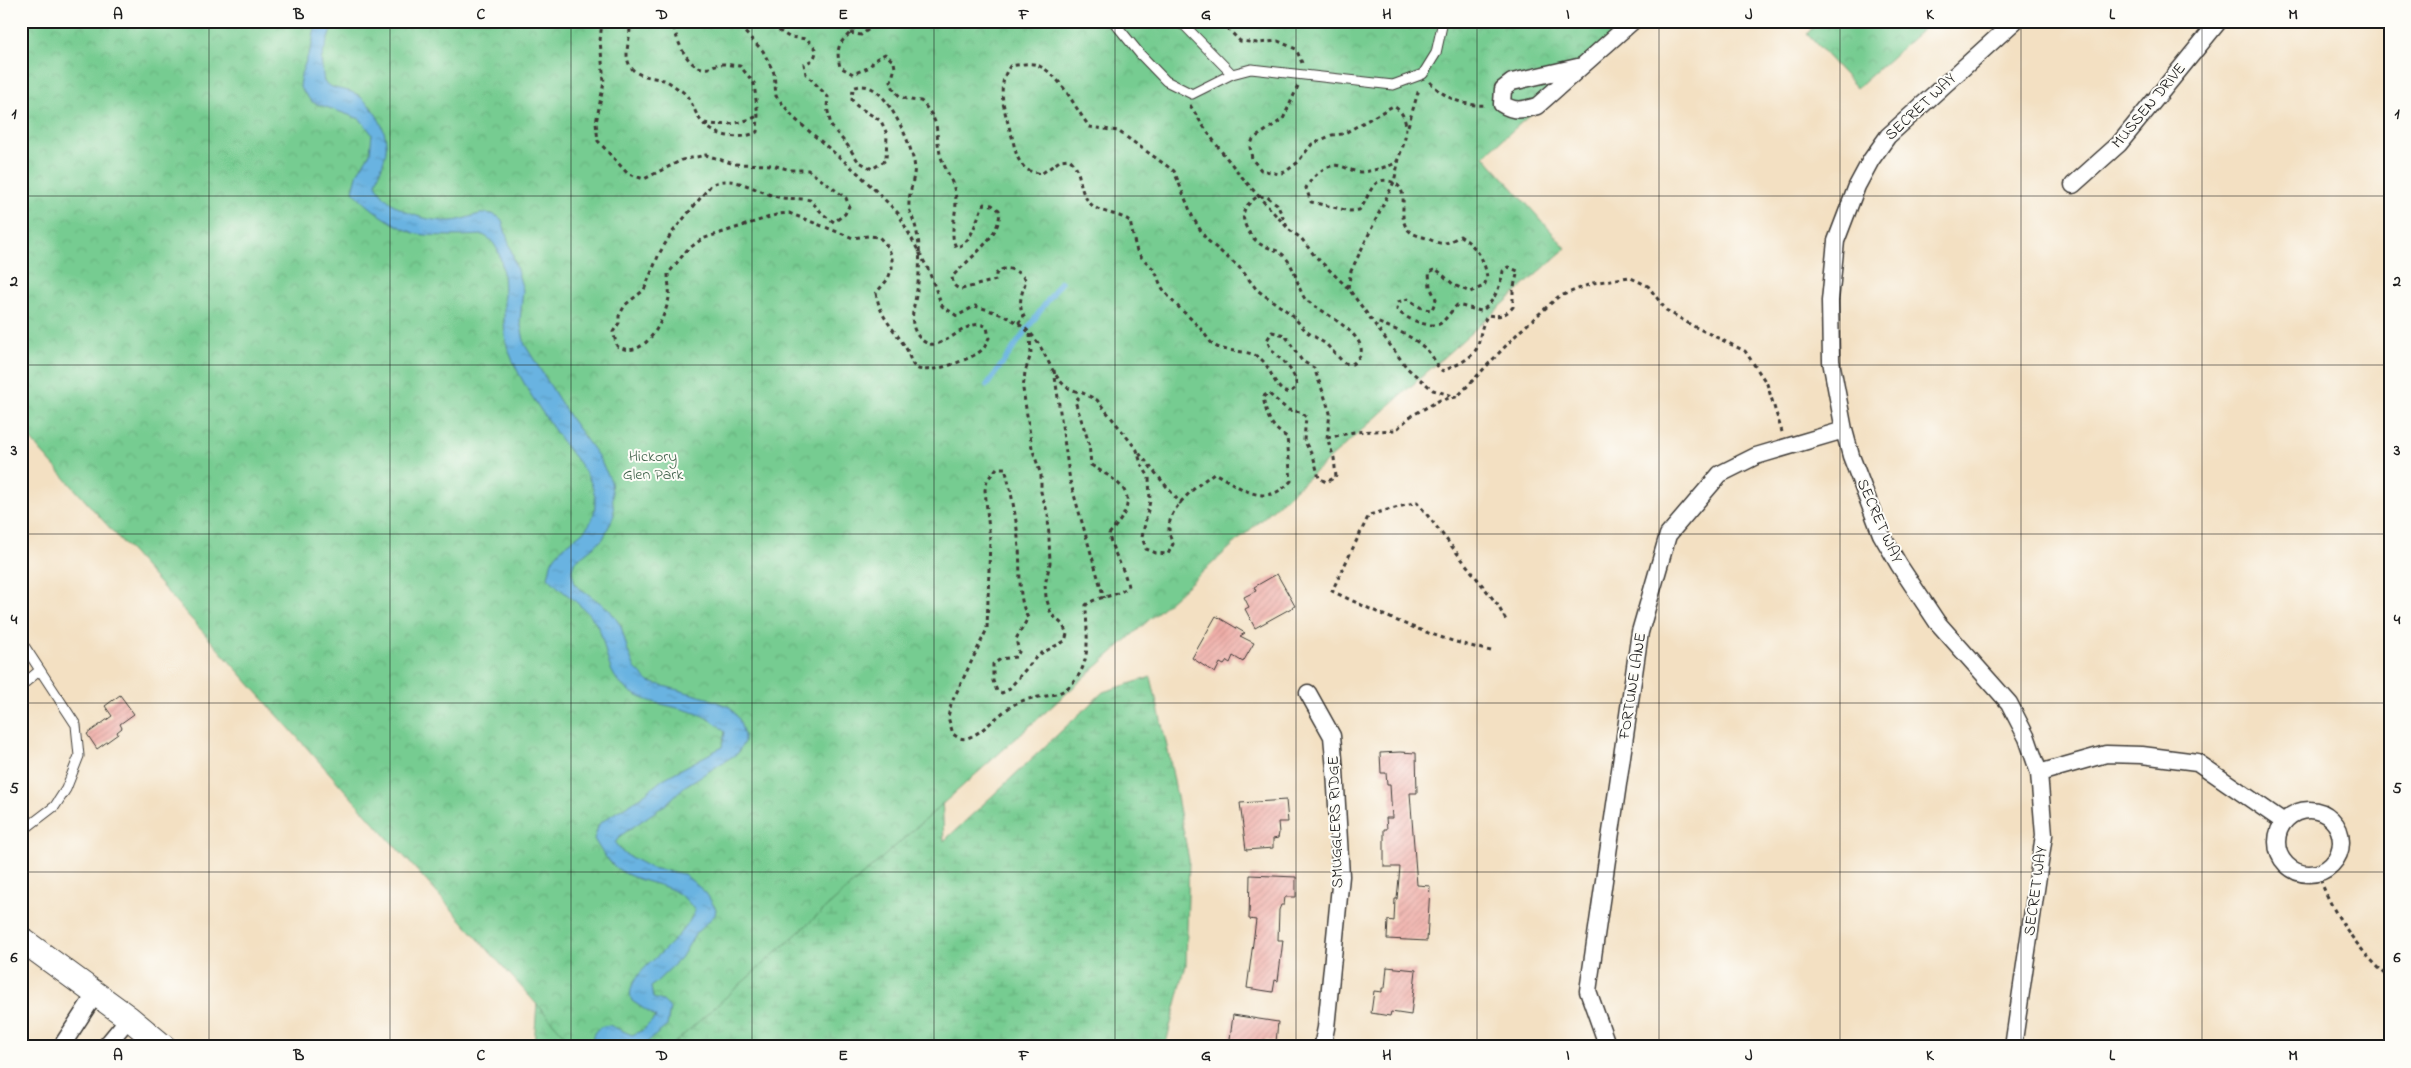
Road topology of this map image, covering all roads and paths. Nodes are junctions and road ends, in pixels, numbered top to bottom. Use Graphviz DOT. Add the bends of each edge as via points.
graph roads {
  1 [pos="602,21"];
  2 [pos="629,21"];
  3 [pos="672,21"];
  4 [pos="734,21"];
  5 [pos="768,21"];
  6 [pos="859,21"];
  7 [pos="880,21"];
  8 [pos="1008,21"];
  9 [pos="1021,21"];
  10 [pos="1113,21"];
  11 [pos="1173,21"];
  12 [pos="1224,21"];
  13 [pos="1443,21"];
  14 [pos="1633,21"];
  15 [pos="2015,21"];
  16 [pos="2219,21"];
  17 [pos="849,32"];
  18 [pos="1582,66"];
  19 [pos="1232,74"];
  20 [pos="1423,74"];
  21 [pos="1303,75"];
  22 [pos="1185,90"];
  23 [pos="1502,104"];
  24 [pos="758,116"];
  25 [pos="702,122"];
  26 [pos="1404,143"];
  27 [pos="1394,182"];
  28 [pos="2072,185"];
  29 [pos="1258,196"];
  30 [pos="1288,229"];
  31 [pos="919,254"];
  32 [pos="1348,288"];
  33 [pos="1374,322"];
  34 [pos="1020,325"];
  35 [pos="1030,334"];
  36 [pos="1054,370"];
  37 [pos="1083,393"];
  38 [pos="1457,397"];
  39 [pos="1844,430"];
  40 [pos="1327,438"];
  41 [pos="1786,447"];
  42 [pos="1137,450"];
  43 [pos="1181,504"];
  44 [pos="1104,598"];
  45 [pos="1507,622"];
  46 [pos="21,641"];
  47 [pos="1491,652"];
  48 [pos="40,670"];
  49 [pos="21,686"];
  50 [pos="1308,693"];
  51 [pos="2039,773"];
  52 [pos="2284,822"];
  53 [pos="21,832"];
  54 [pos="2318,872"];
  55 [pos="21,939"];
  56 [pos="2390,978"];
  57 [pos="96,993"];
  58 [pos="129,1018"];
  59 [pos="60,1047"];
  60 [pos="106,1047"];
  61 [pos="164,1047"];
  62 [pos="1322,1047"];
  63 [pos="1608,1047"];
  64 [pos="2013,1047"];
  1 -- 31 [label="path" via="600,42 604,82 596,123 598,141 628,174 644,180 682,160 706,155 734,164 808,170 840,192 849,206 846,214 834,222 810,200 783,198 720,180 711,185 671,234 644,290 625,305 613,332 617,346 625,351 634,351 646,343 669,297 668,274 687,250 702,239 779,214 789,214 853,238 878,237 888,247 892,268 888,279 876,292 878,308 906,349 914,367 921,371 952,364 983,349 989,338 986,327 976,323 966,326 952,338 940,342 929,343 920,339 912,318 918,289"];
  2 -- 25 [label="path" via="631,27 626,54 629,65 636,73 666,81 686,93"];
  3 -- 24 [label="path" via="677,40 691,61 701,68 717,64 740,66 754,83"];
  4 -- 31 [label="path" via="763,51 774,73 776,96 790,114 898,213"];
  5 -- 31 [label="path" via="789,37 807,40 816,49 812,61 804,64 806,74 828,96 831,126 858,161 872,169 886,160 887,134 881,121 852,100 853,88 859,85 879,92 890,107 915,164 910,207 917,230"];
  6 -- 17 [label="path"];
  7 -- 17 [label="path" via="862,34"];
  8 -- 9 [label="path"];
  10 -- 22 [label="lane" via="1166,81"];
  11 -- 19 [label="lane" via="1185,26"];
  12 -- 21 [label="path" via="1240,41 1278,41 1296,50 1302,62"];
  13 -- 20 [label="lane" via="1436,54"];
  14 -- 18 [label="street"];
  15 -- 39 [label="street, SECRET WAY" via="1888,136 1857,186 1836,240 1830,300 1831,361"];
  16 -- 28 [label="street, MUSSEN DRIVE" via="2119,144"];
  17 -- 34 [label="path" via="840,42 837,54 840,67 853,74 870,67 874,60 885,54 894,62 891,81 898,96 921,101 932,114 938,127 941,158 950,173 956,199 953,228 956,247 970,238 984,204 999,210 1001,218 996,230 952,277 953,284 962,289 996,280 999,270 1019,272 1026,280 1020,299 1024,317"];
  18 -- 23 [label="street" via="1537,106 1522,110"];
  18 -- 23 [label="street" via="1512,82 1503,89"];
  19 -- 21 [label="lane" via="1251,69"];
  19 -- 22 [label="lane" via="1192,94"];
  20 -- 21 [label="lane" via="1394,84"];
  20 -- 23 [label="path" via="1436,89 1450,98 1474,106"];
  20 -- 26 [label="path"];
  21 -- 26 [label="path" via="1283,119 1253,138 1250,147 1252,159 1261,170 1278,174 1285,172 1312,144 1332,134 1343,134 1393,106 1400,110 1407,122"];
  22 -- 29 [label="path" via="1209,137"];
  24 -- 25 [label="path" via="739,123 715,125"];
  24 -- 25 [label="path" via="756,132 742,138 723,136"];
  26 -- 27 [label="path"];
  26 -- 27 [label="path" via="1398,160 1390,165 1363,172 1339,165 1311,178 1306,188 1311,202 1359,210 1377,183 1384,180"];
  27 -- 32 [label="path" via="1351,271"];
  27 -- 33 [label="path" via="1404,198 1404,222 1411,233 1438,245 1460,236 1472,243 1481,256 1487,278 1484,286 1470,292 1454,286 1436,269 1429,272 1430,287 1436,299 1432,310 1422,310 1408,298 1398,302 1397,310 1403,317 1434,326 1440,324 1457,305 1481,311 1487,308 1501,284 1503,271 1513,267 1518,270 1518,278 1513,290 1513,307 1507,314 1488,315 1482,323 1478,347 1473,354 1443,372 1432,356 1404,333"];
  29 -- 30 [label="path"];
  29 -- 30 [label="path" via="1267,197 1277,204"];
  29 -- 40 [label="path" via="1244,212 1249,233 1260,244 1282,254 1294,270 1305,299 1355,335 1362,352 1352,364 1344,363 1291,314 1256,290 1240,270 1206,239 1193,218 1174,171 1165,163 1118,131 1090,127 1065,90 1036,65 1010,66 1004,75 1004,112 1019,161 1028,171 1040,174 1062,160 1069,159 1075,164 1085,197 1098,211 1116,214 1130,221 1138,253 1178,308 1215,346 1230,351 1248,351 1263,361 1279,389 1287,392 1294,390 1296,380 1286,362 1273,353 1267,340 1272,332 1285,335 1302,361 1314,368 1330,414"];
  30 -- 32 [label="path"];
  31 -- 34 [label="path" via="942,306 957,316 976,306 1000,313"];
  32 -- 33 [label="path"];
  33 -- 38 [label="path" via="1407,368 1433,390"];
  34 -- 35 [label="path"];
  35 -- 36 [label="path"];
  35 -- 44 [label="path" via="1031,354 1023,389 1032,448 1048,514 1050,563 1046,597 1051,614 1063,625 1065,641 1038,654 1008,690 1002,694 997,691 993,664 1016,657 1016,639 1028,618 1023,608 1019,548 1009,486 1004,468 997,468 987,480 984,490 990,540 987,629 951,704 948,717 952,734 965,738 1017,704 1032,698 1051,697 1065,690 1079,673 1087,655 1086,605"];
  36 -- 37 [label="path" via="1068,388"];
  36 -- 44 [label="path" via="1070,481"];
  37 -- 42 [label="path" via="1097,400"];
  37 -- 44 [label="path" via="1076,401 1089,443 1091,465 1113,478 1125,490 1128,508 1121,522 1109,534 1128,587 1119,595"];
  38 -- 40 [label="path" via="1440,400 1411,416 1396,430 1354,432"];
  38 -- 41 [label="path" via="1518,332 1558,296 1593,283 1630,277 1648,286 1666,310 1745,351 1767,384"];
  39 -- 41 [label="street, FORTUNE LANE"];
  39 -- 51 [label="street, SECRET WAY" via="1881,534 1898,565 1937,622 2009,703 2027,738"];
  40 -- 43 [label="path" via="1336,477 1326,482 1319,478 1304,440 1306,417 1265,395 1268,419 1275,430 1287,437 1290,481 1268,496 1255,495 1214,473 1185,496"];
  41 -- 63 [label="street, FORTUNE LANE" via="1756,456 1720,474 1668,535 1640,632 1588,991"];
  42 -- 43 [label="path"];
  42 -- 43 [label="path" via="1149,477 1150,501 1142,537 1146,549 1168,554 1173,544 1168,530 1170,519"];
  45 -- 47 [label="path" via="1497,604 1417,502 1369,514 1332,591 1395,622"];
  46 -- 48 [label="lane"];
  48 -- 49 [label="lane"];
  48 -- 53 [label="lane" via="76,725 79,756 66,789 55,806"];
  50 -- 62 [label="street, SMUGGLERS RIDGE" via="1332,736 1341,876"];
  51 -- 52 [label="street" via="2106,754 2197,762"];
  51 -- 64 [label="street, SECRET WAY" via="2044,835"];
  52 -- 54 [label="street" via="2277,841 2283,860 2298,872"];
  52 -- 54 [label="street" via="2302,810 2318,811 2332,819 2341,839 2340,850 2328,868"];
  54 -- 56 [label="path" via="2338,916"];
  55 -- 57 [label="street"];
  57 -- 58 [label="street"];
  57 -- 59 [label="street"];
  58 -- 60 [label="street"];
  58 -- 61 [label="street"];
}
